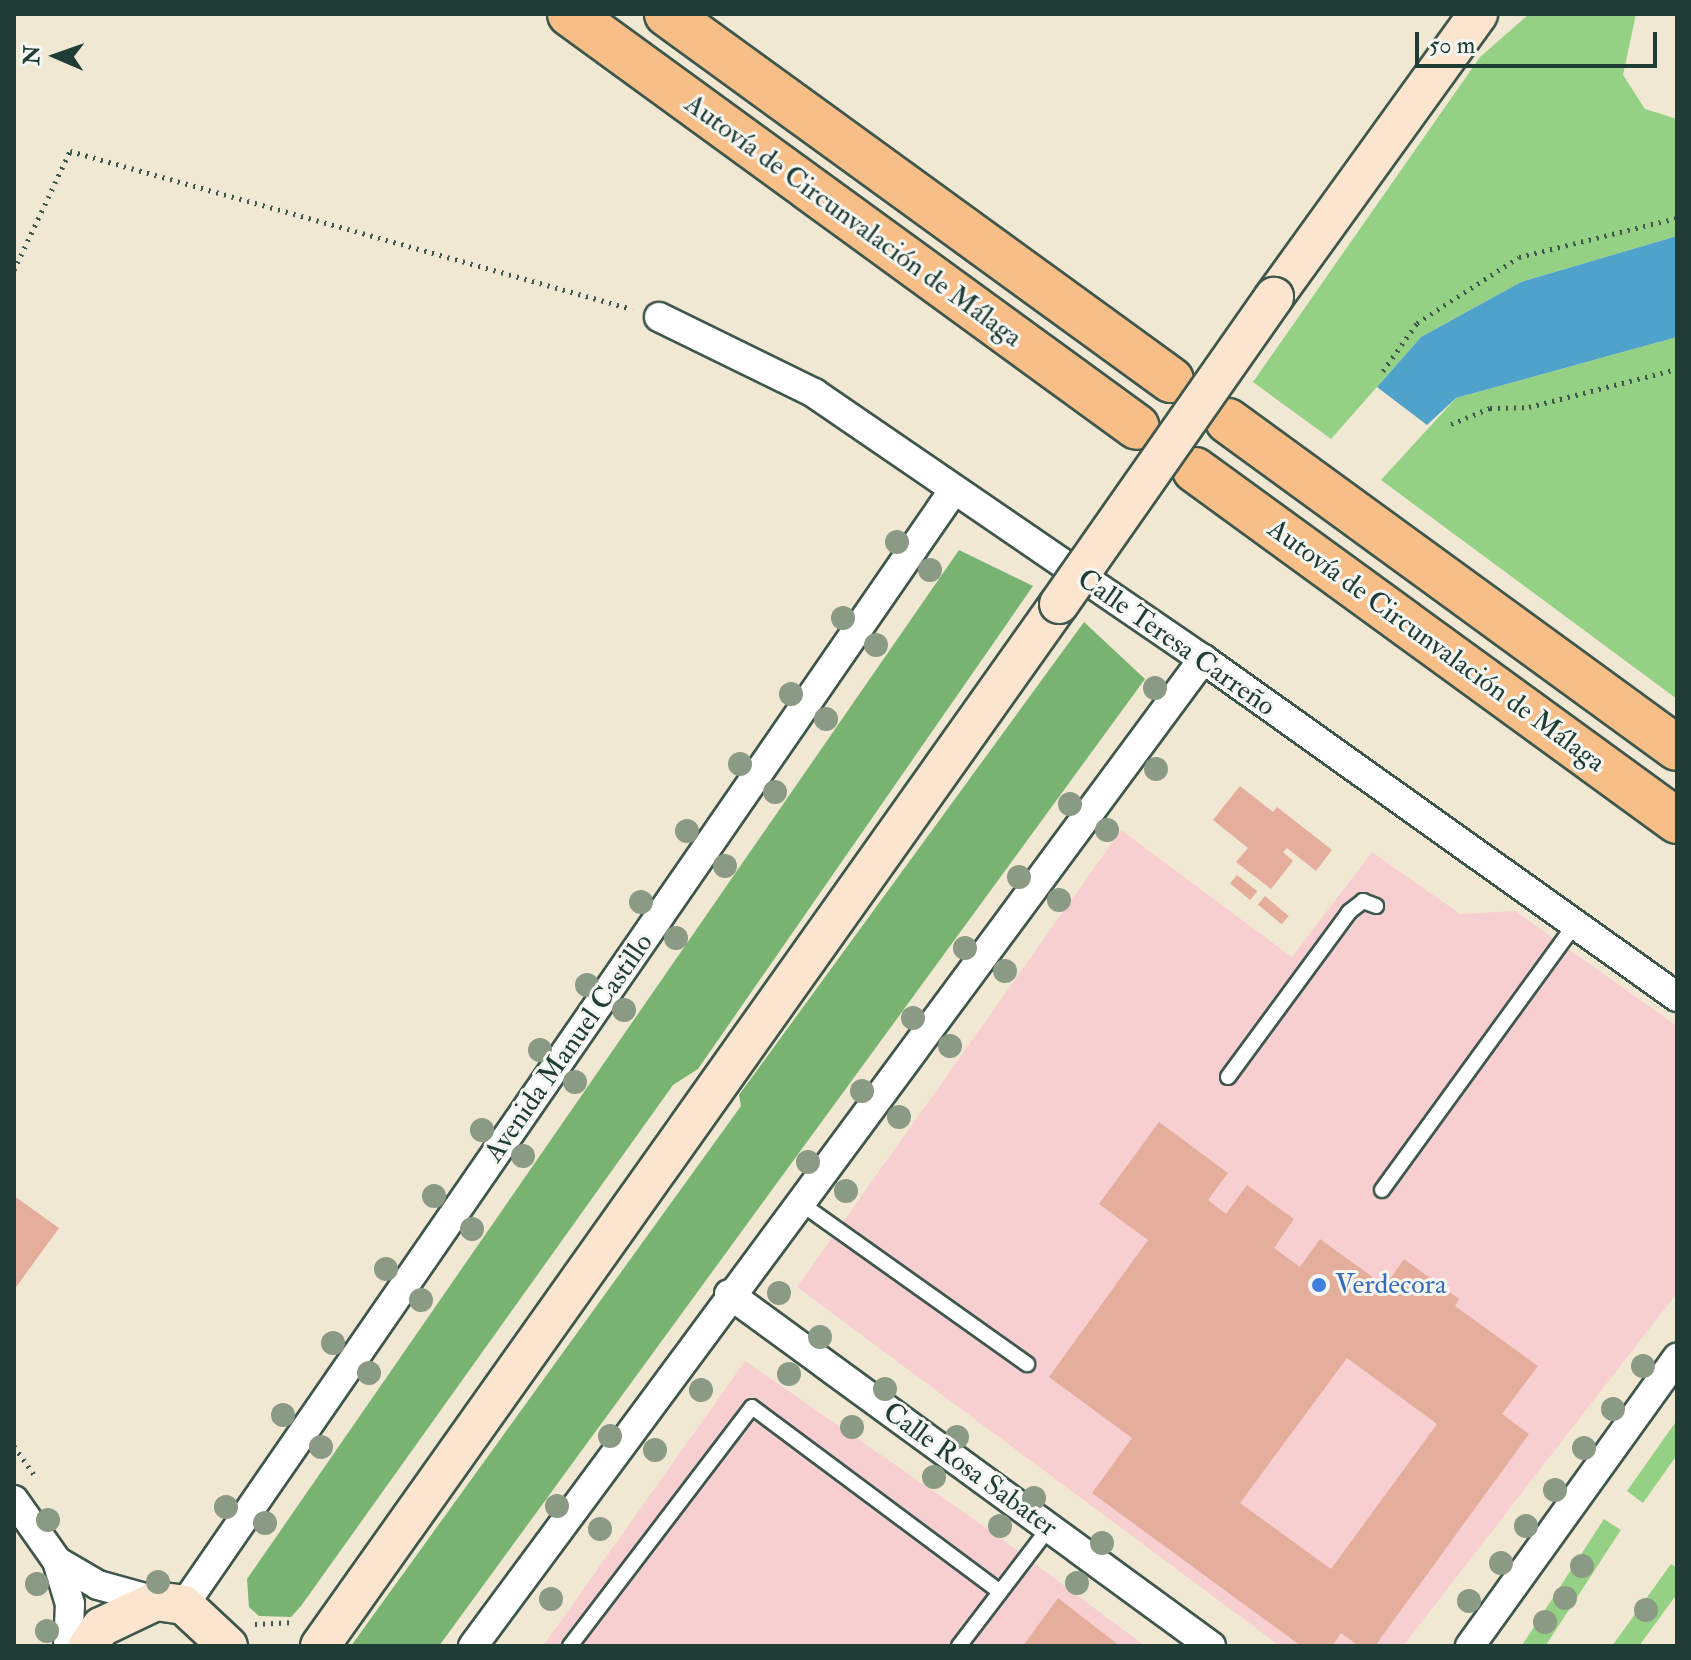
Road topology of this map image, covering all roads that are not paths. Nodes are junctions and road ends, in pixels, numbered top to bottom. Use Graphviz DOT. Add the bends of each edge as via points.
graph roads {
  1 [pos="570,14"];
  2 [pos="667,14"];
  3 [pos="1478,14"];
  4 [pos="659,317"];
  5 [pos="1171,380"];
  6 [pos="1228,421"];
  7 [pos="1137,427"];
  8 [pos="1195,470"];
  9 [pos="953,491"];
  10 [pos="1203,659"];
  11 [pos="1677,748"];
  12 [pos="1677,821"];
  13 [pos="1376,906"];
  14 [pos="1575,924"];
  15 [pos="1677,997"];
  16 [pos="1228,1077"];
  17 [pos="1382,1190"];
  18 [pos="799,1202"];
  19 [pos="729,1294"];
  20 [pos="1677,1358"];
  21 [pos="1027,1364"];
  22 [pos="14,1500"];
  23 [pos="1049,1528"];
  24 [pos="57,1561"];
  25 [pos="1000,1592"];
  26 [pos="170,1603"];
  27 [pos="237,1632"];
  28 [pos="68,1646"];
  29 [pos="88,1646"];
  30 [pos="320,1646"];
  31 [pos="473,1646"];
  32 [pos="570,1646"];
  33 [pos="959,1646"];
  34 [pos="1211,1646"];
  35 [pos="1470,1646"];
  1 -- 7 [label="highway, Autovía de Circunvalación de Málaga"];
  2 -- 5 [label="highway, Autovía de Circunvalación de Málaga"];
  3 -- 30 [label="main road, bridge"];
  4 -- 9 [label="street, Calle Teresa Carreño" via="814,393"];
  6 -- 11 [label="highway"];
  8 -- 12 [label="highway, Autovía de Circunvalación de Málaga"];
  9 -- 10 [label="street, Calle Teresa Carreño"];
  9 -- 26 [label="street, Avenida Manuel Castillo"];
  10 -- 14 [label="street, Calle Teresa Carreño"];
  10 -- 18 [label="street"];
  13 -- 16 [label="lane" via="1363,901 1349,912"];
  14 -- 15 [label="street, Calle Teresa Carreño"];
  14 -- 17 [label="lane"];
  18 -- 19 [label="street"];
  18 -- 21 [label="lane"];
  19 -- 23 [label="street, Calle Rosa Sabater"];
  19 -- 31 [label="street"];
  20 -- 35 [label="street"];
  22 -- 24 [label="street"];
  23 -- 25 [label="lane"];
  23 -- 34 [label="street, Calle Rosa Sabater"];
  24 -- 26 [label="street" via="98,1585"];
  24 -- 28 [label="street" via="70,1604"];
  25 -- 32 [label="lane" via="752,1407"];
  25 -- 33 [label="lane"];
  26 -- 27 [label="main road"];
  26 -- 29 [label="main road" via="101,1627"];
}
